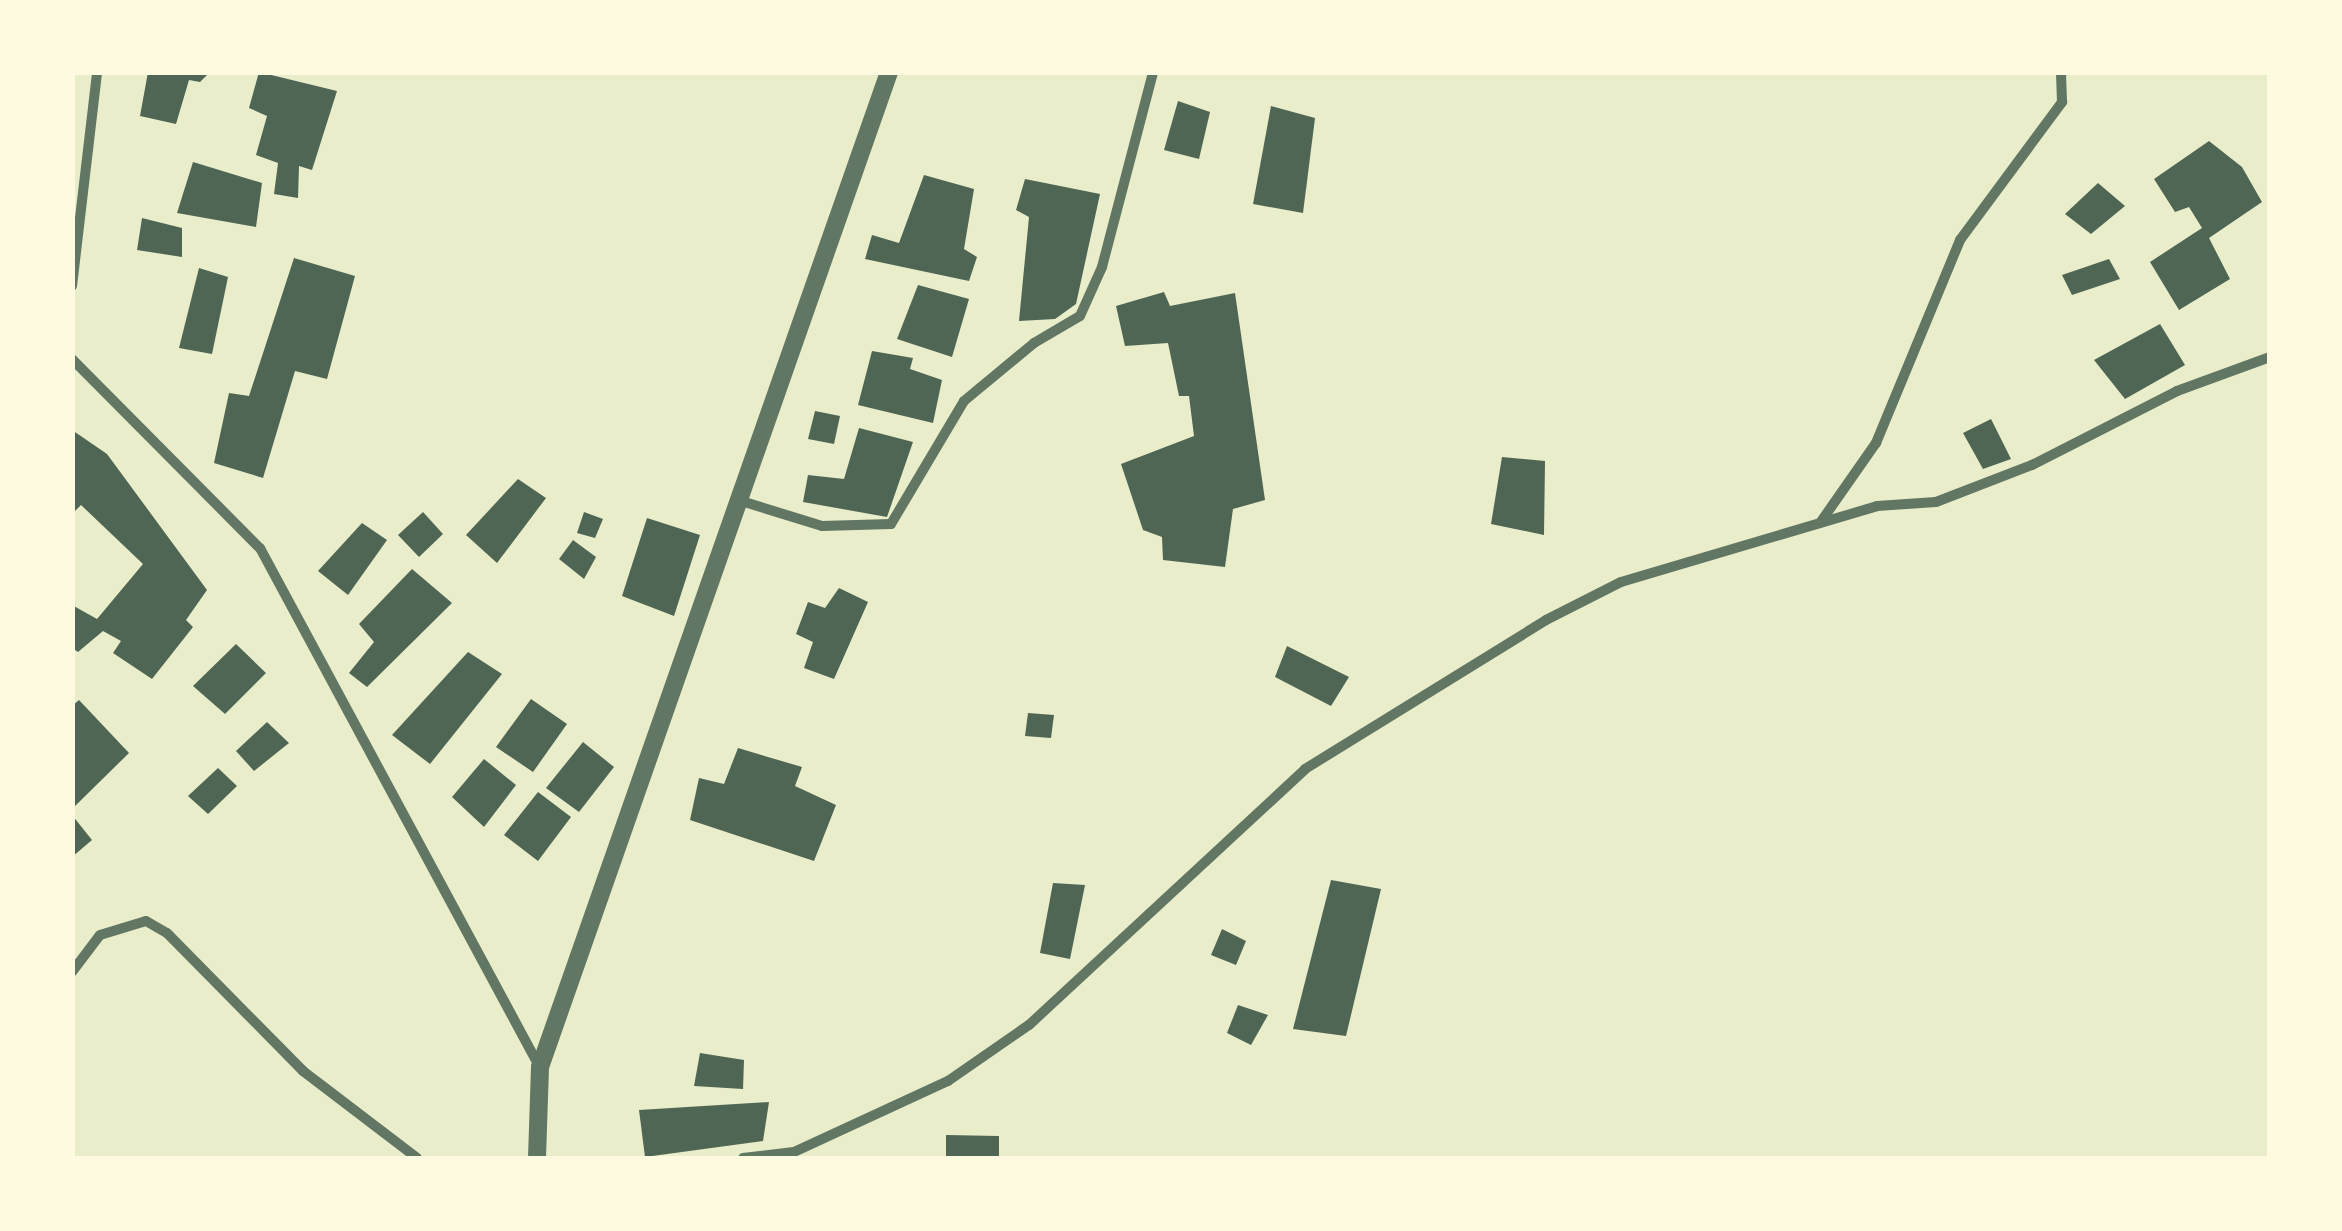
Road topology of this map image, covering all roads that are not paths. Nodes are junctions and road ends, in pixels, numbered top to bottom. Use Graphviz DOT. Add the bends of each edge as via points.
graph roads {
  1 [pos="97,72"];
  2 [pos="889,72"];
  3 [pos="1153,72"];
  4 [pos="2061,72"];
  5 [pos="72,286"];
  6 [pos="2270,357"];
  7 [pos="72,359"];
  8 [pos="736,500"];
  9 [pos="1820,524"];
  10 [pos="72,972"];
  11 [pos="540,1067"];
  12 [pos="416,1158"];
  13 [pos="537,1158"];
  14 [pos="743,1158"];
  1 -- 5 [label="street"];
  2 -- 8 [label="street"];
  3 -- 8 [label="street" via="1102,267 1080,316 964,401 891,524 822,526"];
  4 -- 9 [label="street" via="2062,102 1960,240 1876,443"];
  6 -- 9 [label="street" via="2177,391 2032,465 1936,502 1877,506"];
  7 -- 11 [label="street" via="260,548"];
  8 -- 11 [label="street"];
  9 -- 14 [label="street" via="1621,582 1546,620 1305,769 1029,1025 948,1081 794,1152"];
  10 -- 12 [label="street" via="100,935 146,921 167,933 304,1071"];
  11 -- 13 [label="street"];
}
